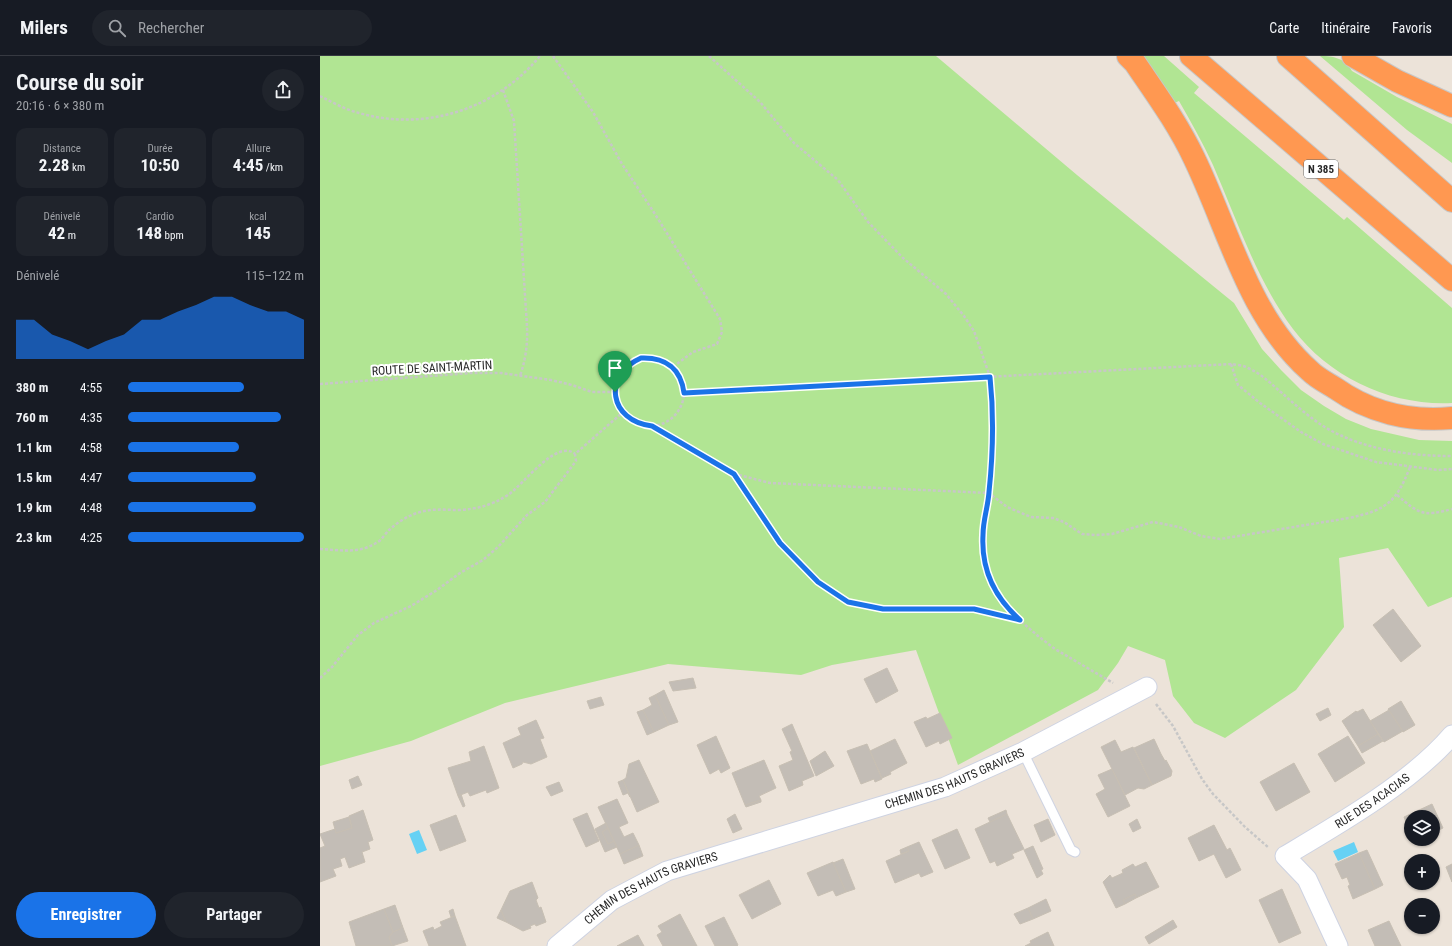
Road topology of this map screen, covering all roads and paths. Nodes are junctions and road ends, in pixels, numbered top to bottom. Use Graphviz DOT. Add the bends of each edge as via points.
graph roads {
  1 [pos="540,56"];
  2 [pos="554,56"];
  3 [pos="709,56"];
  4 [pos="1128,56"];
  5 [pos="1190,56"];
  6 [pos="1288,56"];
  7 [pos="1353,56"];
  8 [pos="503,90"];
  9 [pos="320,96"];
  10 [pos="1452,106"];
  11 [pos="1452,201"];
  12 [pos="1452,280"];
  13 [pos="1231,364"];
  14 [pos="673,367"];
  15 [pos="520,376"];
  16 [pos="990,377"];
  17 [pos="320,384"];
  18 [pos="615,392"];
  19 [pos="684,393"];
  20 [pos="622,413"];
  21 [pos="1452,418"];
  22 [pos="652,426"];
  23 [pos="575,454"];
  24 [pos="1452,456"];
  25 [pos="1410,467"];
  26 [pos="1452,469"];
  27 [pos="734,474"];
  28 [pos="989,493"];
  29 [pos="1397,496"];
  30 [pos="1452,509"];
  31 [pos="320,549"];
  32 [pos="1020,620"];
  33 [pos="320,678"];
  34 [pos="1147,687"];
  35 [pos="1452,735"];
  36 [pos="1023,752"];
  37 [pos="1075,852"];
  38 [pos="1285,856"];
  39 [pos="560,945"];
  40 [pos="1338,946"];
  1 -- 8 [label="path"];
  2 -- 14 [label="path" via="593,112 622,164 720,319 722,332 717,344 693,352"];
  3 -- 16 [label="path" via="760,102 794,143 838,180 868,222 903,258 946,294 974,331"];
  4 -- 21 [label="highway" via="1170,115 1194,158 1252,291 1279,337 1310,372 1352,401 1396,416"];
  5 -- 12 [label="highway, N 385"];
  6 -- 11 [label="highway"];
  7 -- 10 [label="highway"];
  8 -- 9 [label="path" via="457,114 412,119 384,118 359,113"];
  8 -- 15 [label="path" via="514,121 528,341"];
  13 -- 16 [label="path"];
  13 -- 24 [label="path" via="1247,367 1265,377 1300,409 1342,435 1387,450"];
  13 -- 25 [label="path" via="1238,385 1301,432 1348,454 1376,462"];
  14 -- 18 [label="path" via="664,360 641,358 622,371"];
  14 -- 19 [label="path" via="679,375"];
  15 -- 17 [label="path, ROUTE DE SAINT-MARTIN" via="471,373"];
  15 -- 18 [label="path, ROUTE DE SAINT-MARTIN" via="572,384 592,392"];
  16 -- 19 [label="path"];
  16 -- 28 [label="path" via="993,411"];
  18 -- 20 [label="path"];
  19 -- 22 [label="path" via="682,403 670,419"];
  20 -- 22 [label="path" via="640,425"];
  20 -- 23 [label="path"];
  22 -- 27 [label="path"];
  23 -- 31 [label="path" via="571,450 563,450 549,457 514,490 491,505 473,509 418,512 403,519 377,543 357,550"];
  23 -- 33 [label="path" via="576,461 545,502 518,524 498,547 483,560 411,606 374,623 358,635"];
  25 -- 26 [label="path"];
  25 -- 29 [label="path"];
  27 -- 28 [label="path" via="770,483"];
  27 -- 32 [label="path" via="780,543 818,582 848,602 883,609 974,609"];
  28 -- 29 [label="path" via="1007,507 1031,517 1053,518 1082,534 1112,534 1153,522 1220,539 1369,513"];
  28 -- 32 [label="path" via="982,554 998,597"];
  29 -- 30 [label="path" via="1416,512 1437,513"];
  32 -- 34 [label="path" via="1055,649 1118,686"];
  34 -- 36 [label="street, CHEMIN DES HAUTS GRAVIERS"];
  34 -- 38 [label="path" via="1213,794 1260,842"];
  35 -- 38 [label="street, RUE DES ACACIAS" via="1400,782"];
  36 -- 37 [label="lane" via="1071,850"];
  36 -- 39 [label="street, CHEMIN DES HAUTS GRAVIERS" via="945,788 667,871 612,900"];
  38 -- 40 [label="street" via="1307,879"];
}
